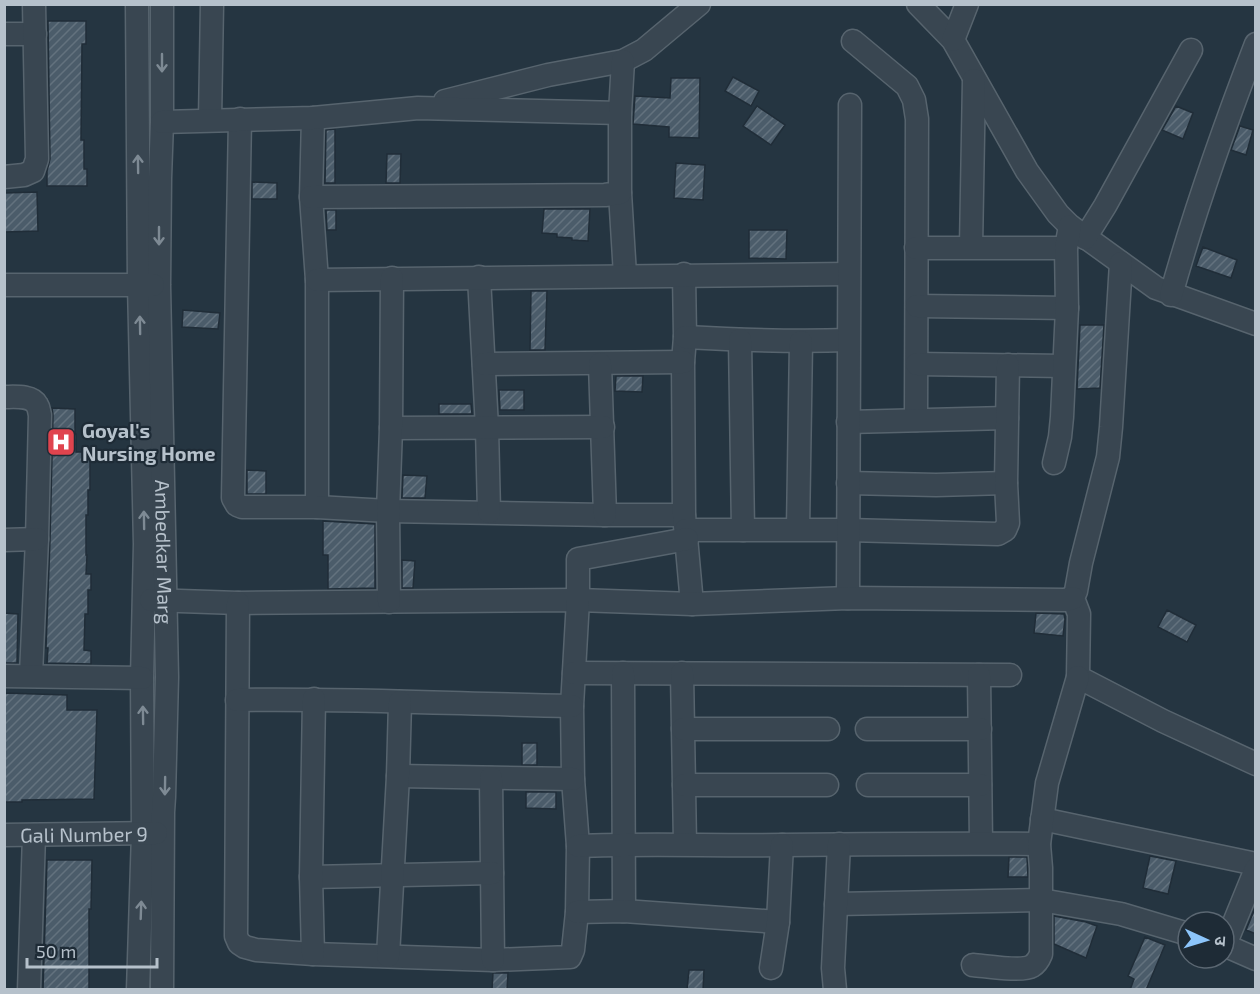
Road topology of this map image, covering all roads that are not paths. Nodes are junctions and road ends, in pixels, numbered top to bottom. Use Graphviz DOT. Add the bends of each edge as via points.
graph roads {
  1 [pos="34,4"];
  2 [pos="137,4"];
  3 [pos="162,4"];
  4 [pos="212,4"];
  5 [pos="699,4"];
  6 [pos="918,4"];
  7 [pos="967,4"];
  8 [pos="4,34"];
  9 [pos="35,34"];
  10 [pos="953,40"];
  11 [pos="853,41"];
  12 [pos="1256,44"];
  13 [pos="1191,50"];
  14 [pos="623,61"];
  15 [pos="974,79"];
  16 [pos="850,105"];
  17 [pos="418,108"];
  18 [pos="620,113"];
  19 [pos="313,118"];
  20 [pos="240,119"];
  21 [pos="210,120"];
  22 [pos="162,122"];
  23 [pos="4,177"];
  24 [pos="620,193"];
  25 [pos="311,197"];
  26 [pos="1074,237"];
  27 [pos="971,247"];
  28 [pos="916,248"];
  29 [pos="1121,263"];
  30 [pos="848,273"];
  31 [pos="684,274"];
  32 [pos="625,275"];
  33 [pos="392,278"];
  34 [pos="479,278"];
  35 [pos="317,280"];
  36 [pos="4,285"];
  37 [pos="149,285"];
  38 [pos="1171,295"];
  39 [pos="917,306"];
  40 [pos="1067,308"];
  41 [pos="1256,324"];
  42 [pos="685,337"];
  43 [pos="740,340"];
  44 [pos="848,340"];
  45 [pos="801,342"];
  46 [pos="683,362"];
  47 [pos="484,364"];
  48 [pos="600,364"];
  49 [pos="917,364"];
  50 [pos="1008,365"];
  51 [pos="1063,366"];
  52 [pos="4,397"];
  53 [pos="1007,418"];
  54 [pos="916,420"];
  55 [pos="848,422"];
  56 [pos="603,427"];
  57 [pos="391,428"];
  58 [pos="488,428"];
  59 [pos="1054,463"];
  60 [pos="848,483"];
  61 [pos="1006,483"];
  62 [pos="317,507"];
  63 [pos="388,511"];
  64 [pos="489,512"];
  65 [pos="605,515"];
  66 [pos="686,528"];
  67 [pos="798,529"];
  68 [pos="743,530"];
  69 [pos="848,530"];
  70 [pos="4,540"];
  71 [pos="37,540"];
  72 [pos="848,598"];
  73 [pos="1073,598"];
  74 [pos="578,600"];
  75 [pos="155,601"];
  76 [pos="388,602"];
  77 [pos="238,603"];
  78 [pos="692,604"];
  79 [pos="574,673"];
  80 [pos="623,673"];
  81 [pos="682,673"];
  82 [pos="31,675"];
  83 [pos="979,675"];
  84 [pos="1010,675"];
  85 [pos="4,676"];
  86 [pos="1078,677"];
  87 [pos="142,678"];
  88 [pos="314,699"];
  89 [pos="237,700"];
  90 [pos="400,702"];
  91 [pos="572,706"];
  92 [pos="683,729"];
  93 [pos="828,729"];
  94 [pos="867,729"];
  95 [pos="980,729"];
  96 [pos="1256,764"];
  97 [pos="398,776"];
  98 [pos="491,777"];
  99 [pos="573,779"];
  100 [pos="684,785"];
  101 [pos="827,785"];
  102 [pos="868,785"];
  103 [pos="980,785"];
  104 [pos="1042,819"];
  105 [pos="153,833"];
  106 [pos="4,835"];
  107 [pos="34,835"];
  108 [pos="981,843"];
  109 [pos="623,844"];
  110 [pos="685,844"];
  111 [pos="838,844"];
  112 [pos="1039,844"];
  113 [pos="782,845"];
  114 [pos="578,846"];
  115 [pos="1256,864"];
  116 [pos="1256,868"];
  117 [pos="492,873"];
  118 [pos="392,875"];
  119 [pos="311,877"];
  120 [pos="1041,900"];
  121 [pos="836,904"];
  122 [pos="624,911"];
  123 [pos="577,912"];
  124 [pos="1236,916"];
  125 [pos="778,922"];
  126 [pos="1176,930"];
  127 [pos="1236,950"];
  128 [pos="312,954"];
  129 [pos="388,956"];
  130 [pos="1256,959"];
  131 [pos="493,960"];
  132 [pos="973,965"];
  133 [pos="771,968"];
  134 [pos="29,990"];
  135 [pos="138,990"];
  136 [pos="162,990"];
  137 [pos="835,990"];
  1 -- 9 [label="street"];
  37 -- 2 [label="street, Ambedkar Marg, one-way"];
  3 -- 22 [label="street, Ambedkar Marg, one-way"];
  4 -- 21 [label="street"];
  5 -- 14 [label="street" via="644,50"];
  6 -- 10 [label="street"];
  7 -- 10 [label="street"];
  8 -- 9 [label="street"];
  9 -- 23 [label="street" via="37,159 33,171"];
  10 -- 15 [label="street"];
  11 -- 28 [label="street" via="907,86 914,100"];
  12 -- 38 [label="street" via="1198,201"];
  13 -- 26 [label="street" via="1105,206"];
  14 -- 17 [label="street" via="548,75"];
  14 -- 18 [label="street"];
  15 -- 26 [label="street" via="1027,171"];
  15 -- 27 [label="street"];
  16 -- 30 [label="street"];
  17 -- 18 [label="street"];
  17 -- 19 [label="street"];
  18 -- 24 [label="street"];
  19 -- 20 [label="street"];
  19 -- 25 [label="street"];
  20 -- 21 [label="street"];
  20 -- 62 [label="street" via="233,498 242,507"];
  21 -- 22 [label="street"];
  22 -- 37 [label="street, Ambedkar Marg, one-way"];
  24 -- 25 [label="street"];
  24 -- 32 [label="street"];
  25 -- 35 [label="street"];
  26 -- 27 [label="street"];
  26 -- 29 [label="street"];
  26 -- 40 [label="street"];
  27 -- 28 [label="street"];
  28 -- 39 [label="street"];
  29 -- 38 [label="street"];
  29 -- 73 [label="street" via="1108,457"];
  30 -- 31 [label="street"];
  30 -- 44 [label="street"];
  31 -- 32 [label="street"];
  31 -- 42 [label="street"];
  32 -- 34 [label="street"];
  33 -- 34 [label="street"];
  33 -- 35 [label="street"];
  33 -- 57 [label="street"];
  34 -- 47 [label="street"];
  35 -- 62 [label="street"];
  36 -- 37 [label="street"];
  37 -- 75 [label="street, Ambedkar Marg"];
  38 -- 41 [label="street"];
  39 -- 40 [label="street"];
  39 -- 49 [label="street"];
  40 -- 51 [label="street"];
  42 -- 43 [label="street"];
  42 -- 46 [label="street"];
  43 -- 45 [label="street"];
  43 -- 68 [label="street"];
  44 -- 45 [label="street"];
  44 -- 55 [label="street"];
  45 -- 67 [label="street"];
  46 -- 48 [label="street"];
  46 -- 66 [label="street"];
  47 -- 48 [label="street"];
  47 -- 58 [label="street"];
  48 -- 56 [label="street"];
  49 -- 50 [label="street"];
  49 -- 54 [label="street"];
  50 -- 51 [label="street"];
  50 -- 53 [label="street"];
  51 -- 59 [label="street" via="1062,417"];
  52 -- 71 [label="street" via="32,400 40,414"];
  53 -- 54 [label="street"];
  53 -- 61 [label="street"];
  54 -- 55 [label="street"];
  55 -- 60 [label="street"];
  56 -- 58 [label="street"];
  56 -- 65 [label="street"];
  57 -- 58 [label="street"];
  57 -- 63 [label="street"];
  58 -- 64 [label="street"];
  60 -- 61 [label="street"];
  60 -- 69 [label="street"];
  61 -- 69 [label="street" via="1008,523 1005,531 998,534"];
  62 -- 63 [label="street"];
  63 -- 64 [label="street"];
  63 -- 76 [label="street"];
  64 -- 65 [label="street"];
  65 -- 66 [label="street"];
  66 -- 68 [label="street"];
  66 -- 74 [label="street" via="578,559"];
  66 -- 78 [label="street"];
  67 -- 68 [label="street"];
  67 -- 69 [label="street"];
  69 -- 72 [label="street"];
  70 -- 71 [label="street"];
  71 -- 82 [label="street"];
  72 -- 73 [label="street"];
  72 -- 78 [label="street"];
  73 -- 86 [label="street" via="1079,614"];
  74 -- 76 [label="street"];
  74 -- 78 [label="street"];
  74 -- 79 [label="street"];
  75 -- 77 [label="street"];
  75 -- 87 [label="street, Ambedkar Marg"];
  75 -- 105 [label="street, Ambedkar Marg, one-way" via="167,677"];
  76 -- 77 [label="street"];
  77 -- 89 [label="street"];
  79 -- 80 [label="street"];
  79 -- 91 [label="street"];
  80 -- 81 [label="street"];
  80 -- 109 [label="street"];
  81 -- 83 [label="street"];
  81 -- 92 [label="street"];
  82 -- 85 [label="street"];
  82 -- 87 [label="street"];
  83 -- 84 [label="street"];
  83 -- 95 [label="street"];
  86 -- 96 [label="street"];
  86 -- 104 [label="street" via="1047,783"];
  105 -- 87 [label="street, Ambedkar Marg, one-way"];
  88 -- 89 [label="street"];
  88 -- 90 [label="street"];
  88 -- 119 [label="street"];
  89 -- 128 [label="street" via="236,936 244,947 256,950"];
  90 -- 91 [label="street"];
  90 -- 97 [label="street"];
  91 -- 99 [label="street"];
  92 -- 93 [label="street"];
  92 -- 100 [label="street"];
  94 -- 95 [label="street"];
  95 -- 103 [label="street"];
  97 -- 98 [label="street"];
  97 -- 118 [label="street"];
  98 -- 99 [label="street"];
  98 -- 117 [label="street"];
  99 -- 114 [label="street"];
  100 -- 101 [label="street"];
  100 -- 110 [label="street"];
  102 -- 103 [label="street"];
  103 -- 108 [label="street"];
  104 -- 112 [label="street"];
  104 -- 115 [label="street"];
  105 -- 107 [label="street, Gali Number 9"];
  135 -- 105 [label="street, Ambedkar Marg, one-way"];
  105 -- 136 [label="street, Ambedkar Marg"];
  106 -- 107 [label="street, Gali Number 9"];
  107 -- 134 [label="street"];
  108 -- 111 [label="street"];
  108 -- 112 [label="street"];
  109 -- 110 [label="street"];
  109 -- 114 [label="street"];
  109 -- 122 [label="street"];
  110 -- 113 [label="street"];
  111 -- 113 [label="street"];
  111 -- 121 [label="street"];
  112 -- 120 [label="street"];
  113 -- 125 [label="street"];
  114 -- 123 [label="street"];
  116 -- 124 [label="street"];
  117 -- 118 [label="street"];
  117 -- 131 [label="street"];
  118 -- 119 [label="street"];
  118 -- 129 [label="street"];
  119 -- 128 [label="street"];
  120 -- 121 [label="street"];
  120 -- 126 [label="street" via="1121,914"];
  120 -- 132 [label="street" via="1041,954 1034,966 1022,969"];
  121 -- 137 [label="street"];
  122 -- 123 [label="street"];
  122 -- 125 [label="street"];
  123 -- 131 [label="street" via="570,957"];
  125 -- 133 [label="street"];
  127 -- 130 [label="street"];
  128 -- 129 [label="street"];
  129 -- 131 [label="street"];
}
